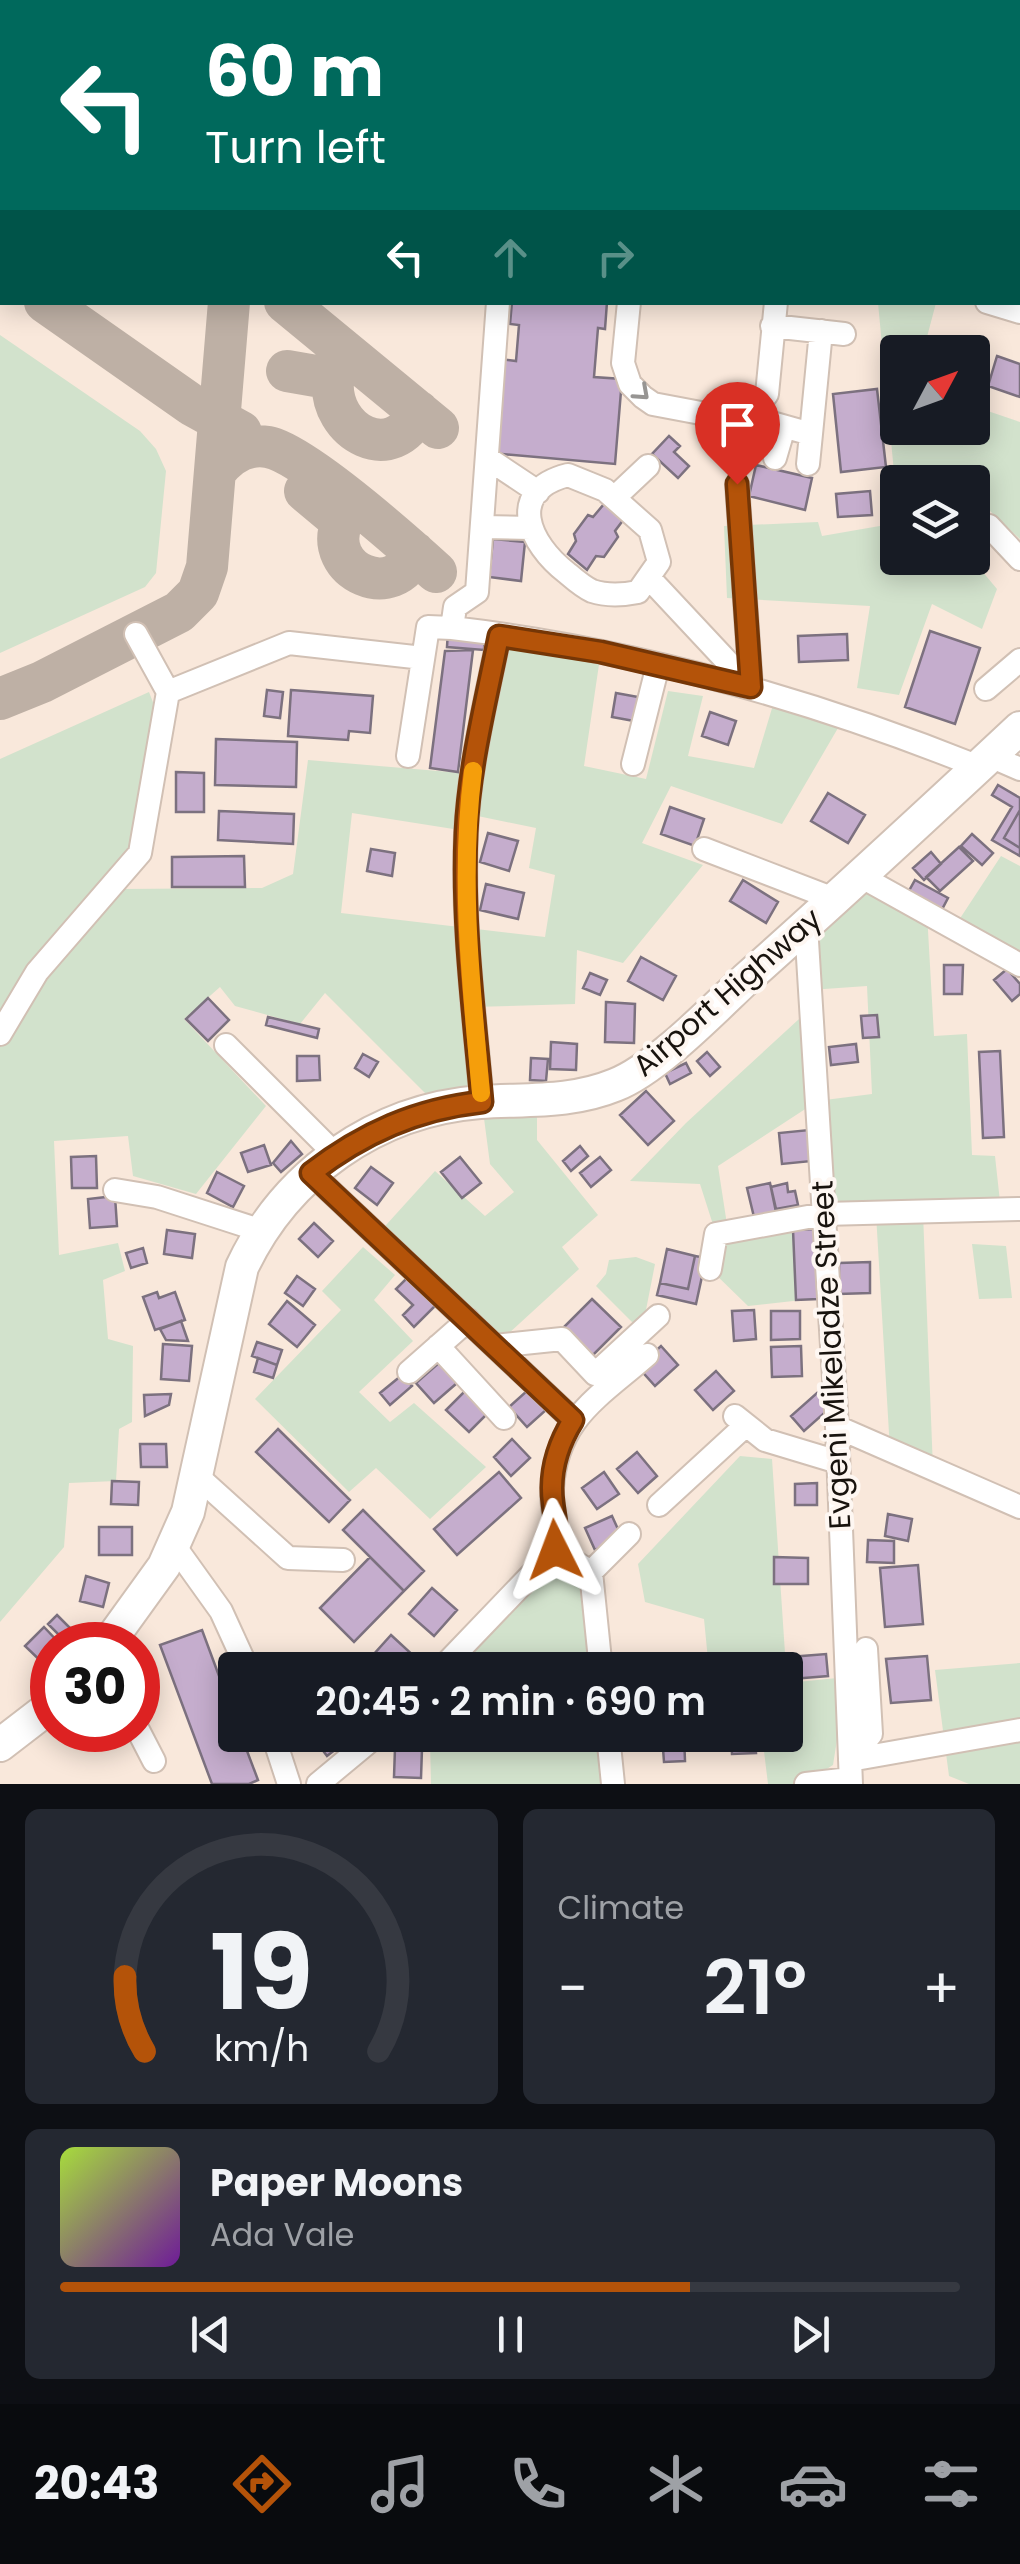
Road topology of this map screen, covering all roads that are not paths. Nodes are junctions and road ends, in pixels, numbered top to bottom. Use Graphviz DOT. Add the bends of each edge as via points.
graph roads {
  1 [pos="498,305"];
  2 [pos="629,305"];
  3 [pos="776,305"];
  4 [pos="772,326"];
  5 [pos="784,427"];
  6 [pos="811,434"];
  7 [pos="735,442"];
  8 [pos="487,458"];
  9 [pos="775,458"];
  10 [pos="808,464"];
  11 [pos="648,466"];
  12 [pos="737,484"];
  13 [pos="538,492"];
  14 [pos="614,498"];
  15 [pos="482,527"];
  16 [pos="990,527"];
  17 [pos="530,528"];
  18 [pos="1020,559"];
  19 [pos="650,579"];
  20 [pos="452,628"];
  21 [pos="136,634"];
  22 [pos="494,634"];
  23 [pos="423,658"];
  24 [pos="1020,660"];
  25 [pos="658,665"];
  26 [pos="751,687"];
  27 [pos="986,689"];
  28 [pos="168,692"];
  29 [pos="1020,728"];
  30 [pos="408,756"];
  31 [pos="634,764"];
  32 [pos="996,764"];
  33 [pos="704,849"];
  34 [pos="860,876"];
  35 [pos="834,900"];
  36 [pos="806,926"];
  37 [pos="1020,965"];
  38 [pos="0,1034"];
  39 [pos="226,1045"];
  40 [pos="482,1102"];
  41 [pos="323,1163"];
  42 [pos="114,1190"];
  43 [pos="1020,1209"];
  44 [pos="824,1214"];
  45 [pos="259,1230"];
  46 [pos="710,1269"];
  47 [pos="658,1316"];
  48 [pos="468,1320"];
  49 [pos="438,1346"];
  50 [pos="495,1346"];
  51 [pos="647,1355"];
  52 [pos="409,1372"];
  53 [pos="504,1418"];
  54 [pos="573,1420"];
  55 [pos="837,1427"];
  56 [pos="838,1462"];
  57 [pos="196,1474"];
  58 [pos="660,1505"];
  59 [pos="1020,1507"];
  60 [pos="629,1534"];
  61 [pos="173,1544"];
  62 [pos="555,1550"];
  63 [pos="343,1560"];
  64 [pos="591,1572"];
  65 [pos="124,1622"];
  66 [pos="866,1649"];
  67 [pos="240,1652"];
  68 [pos="457,1652"];
  69 [pos="599,1652"];
  70 [pos="30,1722"];
  71 [pos="1020,1730"];
  72 [pos="0,1744"];
  73 [pos="149,1752"];
  74 [pos="279,1752"];
  75 [pos="357,1752"];
  76 [pos="610,1752"];
  77 [pos="154,1761"];
  78 [pos="850,1775"];
  79 [pos="289,1784"];
  80 [pos="318,1784"];
  81 [pos="613,1784"];
  82 [pos="806,1784"];
  1 -- 8 [label="street"];
  2 -- 4 [label="street, one-way" via="623,363 630,384 652,404 706,414 734,415 767,394"];
  3 -- 4 [label="street"];
  4 -- 6 [label="street" via="833,332"];
  5 -- 6 [label="street"];
  5 -- 7 [label="street" via="772,423"];
  5 -- 9 [label="street"];
  6 -- 10 [label="street"];
  8 -- 13 [label="street"];
  8 -- 15 [label="street"];
  11 -- 14 [label="street"];
  12 -- 26 [label="street"];
  13 -- 14 [label="street" via="568,475"];
  13 -- 17 [label="street"];
  14 -- 19 [label="street" via="657,545 660,562"];
  15 -- 17 [label="street"];
  15 -- 20 [label="street" via="477,592 455,607"];
  16 -- 18 [label="street"];
  17 -- 19 [label="street" via="549,559 589,590 638,592"];
  19 -- 26 [label="street"];
  20 -- 22 [label="street"];
  20 -- 23 [label="street" via="428,627"];
  21 -- 28 [label="street"];
  22 -- 25 [label="street"];
  22 -- 40 [label="street" via="466,831 466,929"];
  23 -- 28 [label="street" via="289,642"];
  23 -- 30 [label="street"];
  24 -- 27 [label="street"];
  25 -- 26 [label="street"];
  25 -- 31 [label="street"];
  26 -- 32 [label="street"];
  28 -- 38 [label="street" via="140,853 37,972"];
  29 -- 32 [label="highway, Airport Highway"];
  32 -- 34 [label="highway, Airport Highway"];
  33 -- 35 [label="street"];
  34 -- 35 [label="highway, Airport Highway"];
  34 -- 37 [label="street"];
  35 -- 36 [label="highway, Airport Highway"];
  36 -- 40 [label="highway, Airport Highway" via="619,1084 579,1097"];
  36 -- 44 [label="street, Evgeni Mikeladze Street"];
  39 -- 41 [label="street"];
  40 -- 41 [label="highway, Airport Highway" via="402,1120"];
  41 -- 45 [label="highway, Airport Highway"];
  41 -- 48 [label="street"];
  42 -- 45 [label="street"];
  43 -- 44 [label="street"];
  44 -- 46 [label="street" via="716,1234"];
  44 -- 55 [label="street, Evgeni Mikeladze Street"];
  45 -- 57 [label="highway, Airport Highway" via="242,1267"];
  47 -- 50 [label="street" via="595,1374 562,1339"];
  48 -- 49 [label="street"];
  48 -- 50 [label="street"];
  49 -- 52 [label="street"];
  49 -- 53 [label="street"];
  50 -- 54 [label="street"];
  51 -- 54 [label="street"];
  54 -- 62 [label="street" via="555,1463"];
  55 -- 56 [label="street, Evgeni Mikeladze Street"];
  55 -- 59 [label="street"];
  56 -- 58 [label="street" via="765,1440 740,1421"];
  56 -- 78 [label="street, Evgeni Mikeladze Street"];
  57 -- 61 [label="highway, Airport Highway"];
  57 -- 63 [label="street" via="288,1558"];
  60 -- 64 [label="street"];
  61 -- 65 [label="highway, Airport Highway"];
  61 -- 67 [label="street" via="221,1610"];
  62 -- 64 [label="street"];
  62 -- 68 [label="street"];
  64 -- 69 [label="street"];
  66 -- 78 [label="street" via="871,1734"];
  70 -- 72 [label="highway"];
  71 -- 78 [label="street"];
  73 -- 77 [label="street"];
  74 -- 79 [label="street"];
  75 -- 80 [label="street"];
  76 -- 81 [label="street"];
  78 -- 82 [label="street"];
}
